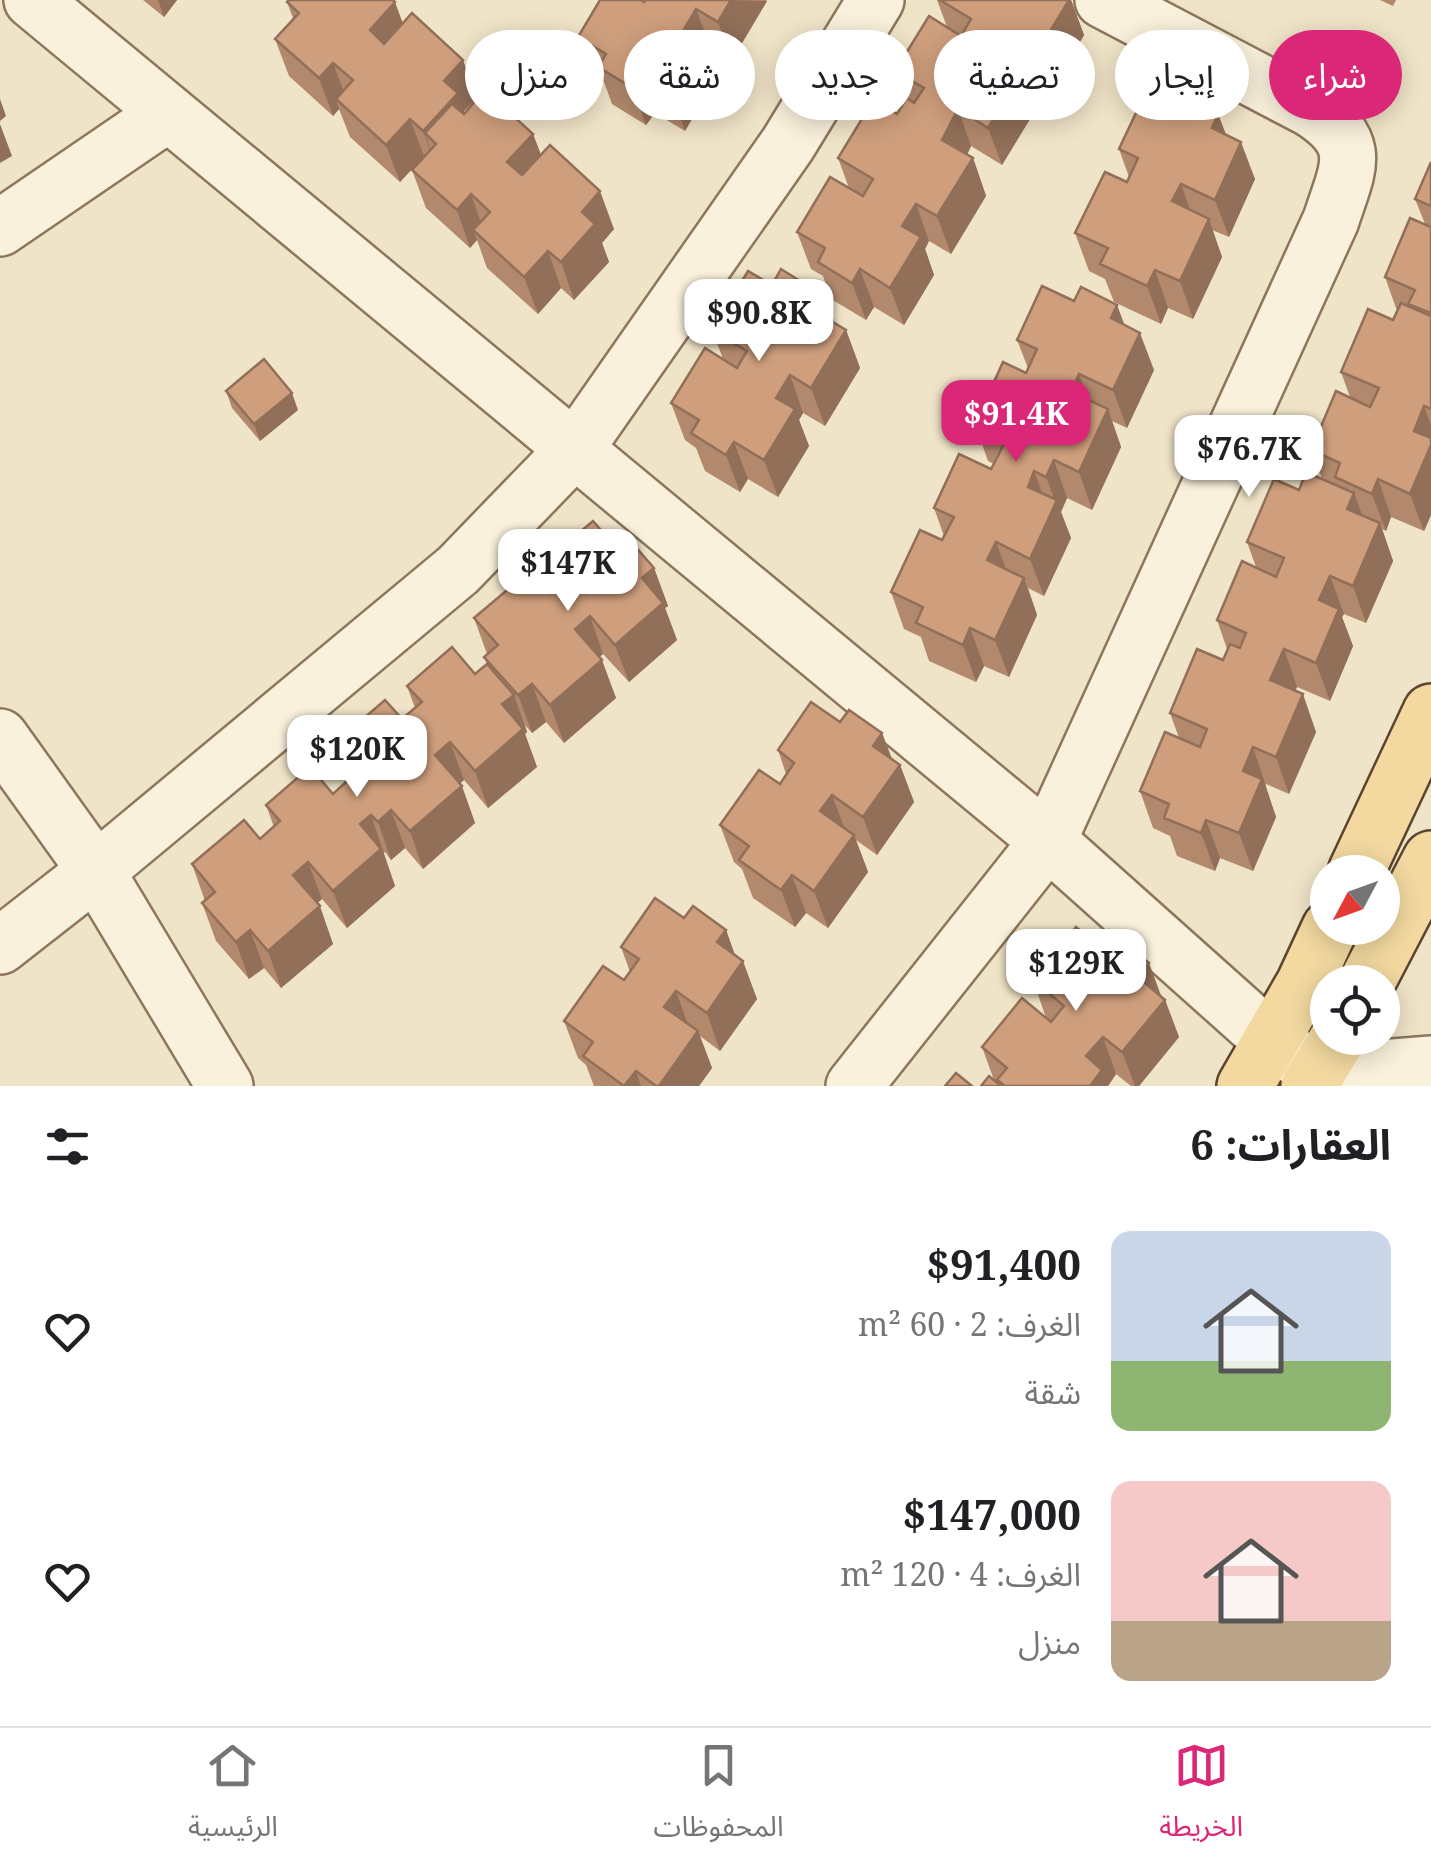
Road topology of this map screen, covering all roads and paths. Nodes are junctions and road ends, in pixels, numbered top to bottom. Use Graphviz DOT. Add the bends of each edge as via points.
graph roads {
  1 [pos="32,0"];
  2 [pos="876,0"];
  3 [pos="1103,0"];
  4 [pos="167,114"];
  5 [pos="0,228"];
  6 [pos="575,449"];
  7 [pos="1431,712"];
  8 [pos="0,737"];
  9 [pos="1048,842"];
  10 [pos="1364,855"];
  11 [pos="1431,859"];
  12 [pos="96,872"];
  13 [pos="1322,945"];
  14 [pos="0,946"];
  15 [pos="1375,965"];
  16 [pos="1258,1063"];
  17 [pos="1431,1064"];
  18 [pos="1322,1065"];
  19 [pos="225,1086"];
  20 [pos="854,1086"];
  1 -- 4 [label="street"];
  2 -- 6 [label="street" via="788,144"];
  3 -- 9 [label="street" via="1335,125 1348,150 1347,170 1331,220"];
  4 -- 5 [label="street"];
  4 -- 6 [label="street"];
  6 -- 9 [label="street"];
  6 -- 12 [label="street" via="458,570"];
  7 -- 10 [label="main road"];
  8 -- 12 [label="street"];
  9 -- 16 [label="street"];
  9 -- 20 [label="street"];
  11 -- 15 [label="main road"];
  12 -- 14 [label="street"];
  12 -- 19 [label="street"];
  13 -- 16 [label="main road"];
  16 -- 18 [label="street"];
  17 -- 18 [label="street"];
}
